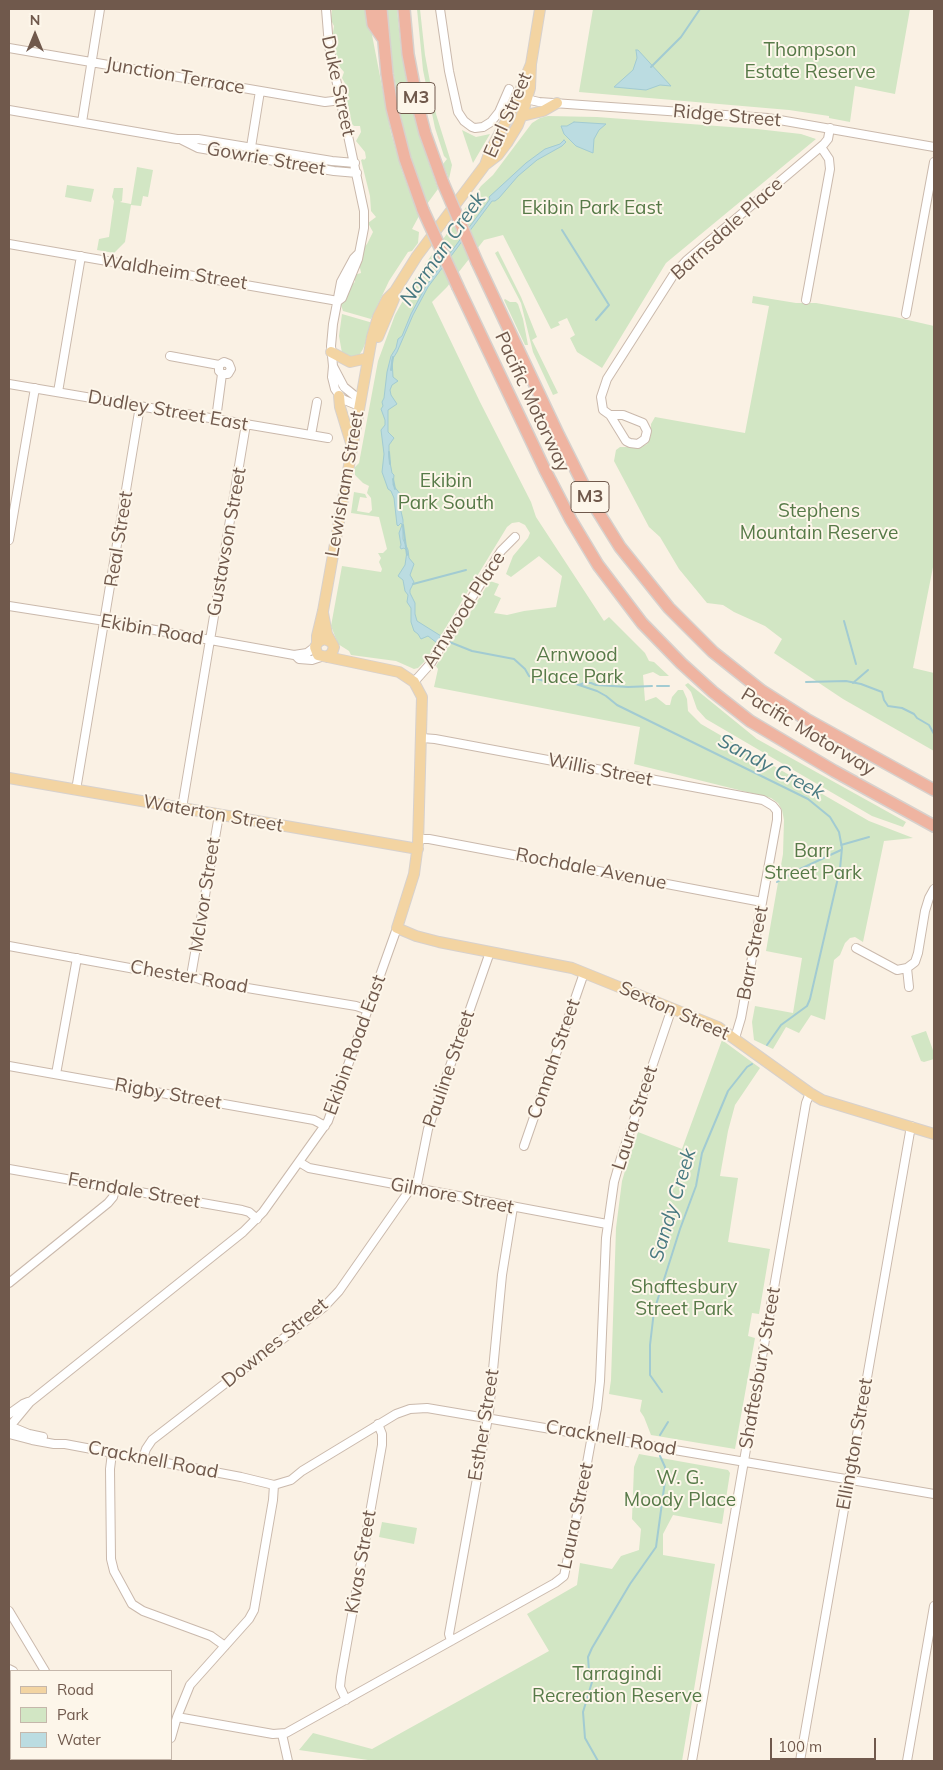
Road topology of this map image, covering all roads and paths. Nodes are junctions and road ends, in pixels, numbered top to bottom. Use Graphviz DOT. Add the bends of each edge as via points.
graph roads {
  1 [pos="100,9"];
  2 [pos="326,9"];
  3 [pos="371,9"];
  4 [pos="381,9"];
  5 [pos="404,9"];
  6 [pos="440,9"];
  7 [pos="540,9"];
  8 [pos="382,38"];
  9 [pos="9,48"];
  10 [pos="92,62"];
  11 [pos="509,89"];
  12 [pos="260,91"];
  13 [pos="522,98"];
  14 [pos="340,100"];
  15 [pos="557,103"];
  16 [pos="9,110"];
  17 [pos="522,116"];
  18 [pos="82,122"];
  19 [pos="830,128"];
  20 [pos="178,138"];
  21 [pos="251,147"];
  22 [pos="821,147"];
  23 [pos="934,147"];
  24 [pos="934,162"];
  25 [pos="355,163"];
  26 [pos="485,165"];
  27 [pos="357,173"];
  28 [pos="461,198"];
  29 [pos="9,244"];
  30 [pos="81,256"];
  31 [pos="806,300"];
  32 [pos="338,301"];
  33 [pos="906,314"];
  34 [pos="331,352"];
  35 [pos="170,356"];
  36 [pos="368,358"];
  37 [pos="333,366"];
  38 [pos="9,384"];
  39 [pos="35,388"];
  40 [pos="58,392"];
  41 [pos="339,396"];
  42 [pos="317,402"];
  43 [pos="359,403"];
  44 [pos="140,406"];
  45 [pos="610,415"];
  46 [pos="216,419"];
  47 [pos="246,424"];
  48 [pos="311,435"];
  49 [pos="328,438"];
  50 [pos="352,444"];
  51 [pos="514,537"];
  52 [pos="9,540"];
  53 [pos="9,606"];
  54 [pos="323,611"];
  55 [pos="105,621"];
  56 [pos="210,641"];
  57 [pos="332,644"];
  58 [pos="316,645"];
  59 [pos="294,655"];
  60 [pos="324,657"];
  61 [pos="359,664"];
  62 [pos="414,682"];
  63 [pos="422,738"];
  64 [pos="9,778"];
  65 [pos="76,790"];
  66 [pos="934,790"];
  67 [pos="182,808"];
  68 [pos="775,808"];
  69 [pos="219,815"];
  70 [pos="934,826"];
  71 [pos="418,844"];
  72 [pos="934,889"];
  73 [pos="762,902"];
  74 [pos="397,928"];
  75 [pos="9,946"];
  76 [pos="856,948"];
  77 [pos="490,952"];
  78 [pos="76,958"];
  79 [pos="906,968"];
  80 [pos="584,973"];
  81 [pos="192,976"];
  82 [pos="909,987"];
  83 [pos="672,1008"];
  84 [pos="368,1010"];
  85 [pos="735,1038"];
  86 [pos="9,1066"];
  87 [pos="56,1074"];
  88 [pos="810,1093"];
  89 [pos="325,1126"];
  90 [pos="910,1126"];
  91 [pos="934,1134"];
  92 [pos="524,1146"];
  93 [pos="299,1162"];
  94 [pos="9,1169"];
  95 [pos="116,1188"];
  96 [pos="413,1188"];
  97 [pos="513,1207"];
  98 [pos="257,1219"];
  99 [pos="607,1224"];
  100 [pos="9,1283"];
  101 [pos="30,1402"];
  102 [pos="9,1414"];
  103 [pos="487,1418"];
  104 [pos="378,1424"];
  105 [pos="10,1428"];
  106 [pos="592,1435"];
  107 [pos="112,1453"];
  108 [pos="144,1458"];
  109 [pos="743,1461"];
  110 [pos="302,1471"];
  111 [pos="241,1477"];
  112 [pos="849,1479"];
  113 [pos="274,1485"];
  114 [pos="934,1494"];
  115 [pos="934,1606"];
  116 [pos="9,1611"];
  117 [pos="452,1641"];
  118 [pos="225,1646"];
  119 [pos="44,1670"];
  120 [pos="346,1700"];
  121 [pos="177,1717"];
  122 [pos="172,1734"];
  123 [pos="282,1734"];
  124 [pos="288,1761"];
  125 [pos="692,1761"];
  126 [pos="800,1761"];
  127 [pos="907,1761"];
  1 -- 10 [label="street"];
  2 -- 14 [label="street, Duke Street" via="329,46"];
  3 -- 8 [label="highway" via="373,24"];
  4 -- 8 [label="highway, Pacific Motorway / M3"];
  5 -- 66 [label="highway, Pacific Motorway / M3, bridge" via="418,106 443,183 559,436 592,502 620,547 669,608 713,652 762,690 806,719"];
  6 -- 11 [label="street, Earl Street" via="458,112 468,125 475,128 487,125 496,117"];
  7 -- 13 [label="main road, Earl Street" via="531,82"];
  8 -- 70 [label="highway, Pacific Motorway / M3, bridge" via="399,136 423,210 545,470 598,564 642,623 713,692 750,721"];
  9 -- 10 [label="street, Junction Terrace"];
  10 -- 12 [label="street, Junction Terrace"];
  10 -- 18 [label="street"];
  12 -- 14 [label="street, Junction Terrace" via="325,102"];
  12 -- 21 [label="street"];
  13 -- 15 [label="street, Ridge Street"];
  13 -- 17 [label="main road, Earl Street"];
  13 -- 26 [label="main road, Earl Street" via="490,150"];
  14 -- 25 [label="street, Duke Street"];
  15 -- 17 [label="main road" via="543,111"];
  15 -- 19 [label="street, Ridge Street" via="752,117"];
  16 -- 18 [label="street, Gowrie Street"];
  17 -- 26 [label="main road, Earl Street" via="507,144"];
  18 -- 20 [label="street, Gowrie Street"];
  19 -- 22 [label="street, Barnsdale Place" via="827,141"];
  19 -- 23 [label="street, Ridge Street"];
  20 -- 21 [label="street, Gowrie Street"];
  20 -- 27 [label="street, Gowrie Street" via="198,148"];
  21 -- 25 [label="street, Gowrie Street"];
  22 -- 31 [label="street" via="829,159 830,169"];
  22 -- 45 [label="street, Barnsdale Place" via="674,274 604,385 600,403 604,412"];
  24 -- 33 [label="street"];
  25 -- 27 [label="street, Duke Street"];
  26 -- 28 [label="main road, Earl Street"];
  27 -- 32 [label="street, Duke Street" via="364,220 358,254 341,282"];
  28 -- 36 [label="main road, Lewisham Street" via="387,299 378,316"];
  29 -- 30 [label="street, Waldheim Street"];
  30 -- 32 [label="street, Waldheim Street"];
  30 -- 40 [label="street"];
  32 -- 34 [label="street"];
  34 -- 36 [label="main road" via="350,362"];
  34 -- 37 [label="street"];
  35 -- 46 [label="street" via="229,364 228,374 222,374"];
  36 -- 43 [label="main road, Lewisham Street"];
  37 -- 41 [label="street" via="332,377"];
  37 -- 43 [label="street" via="348,392"];
  38 -- 39 [label="street, Dudley Street East"];
  39 -- 40 [label="street, Dudley Street East"];
  39 -- 52 [label="street"];
  40 -- 44 [label="street, Dudley Street East"];
  41 -- 43 [label="street"];
  41 -- 50 [label="main road"];
  42 -- 48 [label="street"];
  43 -- 50 [label="main road, Lewisham Street"];
  44 -- 46 [label="street, Dudley Street East"];
  44 -- 55 [label="street, Real Street"];
  45 -- 45 [label="street, Barnsdale Place" via="643,422 647,431 644,439 638,444 626,441"];
  46 -- 47 [label="street, Dudley Street East"];
  47 -- 48 [label="street, Dudley Street East"];
  47 -- 56 [label="street, Gustavson Street"];
  48 -- 49 [label="street, Dudley Street East"];
  50 -- 54 [label="main road, Lewisham Street"];
  51 -- 62 [label="street, Arnwood Place" via="501,551 431,663"];
  53 -- 55 [label="street, Ekibin Road"];
  54 -- 57 [label="main road, Lewisham Street"];
  54 -- 58 [label="main road, Lewisham Street"];
  55 -- 56 [label="street, Ekibin Road"];
  55 -- 65 [label="street, Real Street"];
  56 -- 59 [label="street, Ekibin Road"];
  56 -- 67 [label="street, Gustavson Street"];
  57 -- 58 [label="main road" via="325,639"];
  57 -- 60 [label="main road" via="332,654"];
  57 -- 61 [label="main road"];
  58 -- 59 [label="street" via="303,654"];
  58 -- 60 [label="main road" via="316,653"];
  59 -- 60 [label="street, Ekibin Road" via="309,660"];
  60 -- 61 [label="main road"];
  61 -- 62 [label="main road" via="399,672"];
  62 -- 63 [label="main road, Ekibin Road East" via="422,700"];
  63 -- 68 [label="street, Willis Street" via="763,800"];
  63 -- 71 [label="main road, Ekibin Road East"];
  64 -- 65 [label="main road, Waterton Street"];
  65 -- 67 [label="main road, Waterton Street"];
  67 -- 69 [label="main road, Waterton Street"];
  68 -- 73 [label="street, Barr Street" via="777,820"];
  69 -- 71 [label="main road, Waterton Street"];
  69 -- 81 [label="street, McIvor Street"];
  71 -- 73 [label="street, Rochdale Avenue" via="429,839"];
  71 -- 74 [label="main road, Ekibin Road East" via="414,874"];
  72 -- 79 [label="street" via="925,911 915,962"];
  73 -- 85 [label="street, Barr Street"];
  74 -- 77 [label="main road, Sexton Street" via="424,938"];
  74 -- 84 [label="street, Ekibin Road East"];
  75 -- 78 [label="street, Chester Road"];
  76 -- 79 [label="street" via="897,970"];
  77 -- 80 [label="main road, Sexton Street"];
  77 -- 96 [label="street, Pauline Street" via="428,1129"];
  78 -- 81 [label="street, Chester Road" via="179,977"];
  78 -- 87 [label="street"];
  79 -- 82 [label="street"];
  80 -- 83 [label="main road, Sexton Street"];
  80 -- 92 [label="street, Connah Street"];
  81 -- 84 [label="street, Chester Road"];
  83 -- 85 [label="main road, Sexton Street" via="718,1027"];
  83 -- 99 [label="street, Laura Street" via="620,1161"];
  84 -- 89 [label="street, Ekibin Road East"];
  85 -- 88 [label="main road, Sexton Street"];
  86 -- 87 [label="street, Rigby Street"];
  87 -- 89 [label="street, Rigby Street" via="314,1120"];
  88 -- 90 [label="main road, Sexton Street" via="822,1100"];
  88 -- 109 [label="street, Shaftesbury Street"];
  89 -- 93 [label="street, Ekibin Road East"];
  90 -- 91 [label="main road, Sexton Street"];
  90 -- 112 [label="street, Ellington Street"];
  93 -- 96 [label="street, Gilmore Street" via="309,1168"];
  93 -- 98 [label="street, Ekibin Road East"];
  94 -- 95 [label="street, Ferndale Street"];
  95 -- 98 [label="street, Ferndale Street" via="245,1210"];
  95 -- 100 [label="street" via="108,1203"];
  96 -- 97 [label="street, Gilmore Street"];
  96 -- 108 [label="street, Downes Street" via="324,1307 152,1440"];
  97 -- 99 [label="street, Gilmore Street"];
  97 -- 103 [label="street, Esther Street" via="502,1275"];
  98 -- 101 [label="street, Ekibin Road East"];
  99 -- 106 [label="street, Laura Street" via="600,1381"];
  101 -- 102 [label="street, Ekibin Road East"];
  101 -- 105 [label="street, Ekibin Road East"];
  103 -- 104 [label="street, Cracknell Road" via="420,1408 401,1412"];
  103 -- 106 [label="street, Cracknell Road"];
  103 -- 117 [label="street, Esther Street" via="449,1634"];
  104 -- 110 [label="street, Cracknell Road"];
  104 -- 120 [label="street, Kivas Street" via="382,1445 341,1677 340,1687"];
  105 -- 107 [label="street, Cracknell Road"];
  106 -- 109 [label="street, Cracknell Road"];
  106 -- 117 [label="street, Laura Street" via="564,1576"];
  107 -- 108 [label="street, Cracknell Road"];
  107 -- 118 [label="street" via="112,1559 114,1571 132,1604 211,1636"];
  108 -- 111 [label="street, Cracknell Road"];
  109 -- 112 [label="street, Cracknell Road"];
  109 -- 125 [label="street, Shaftesbury Street"];
  110 -- 111 [label="street, Cracknell Road" via="276,1480"];
  110 -- 113 [label="street, Cracknell Road" via="291,1480"];
  111 -- 113 [label="street, Cracknell Road"];
  112 -- 114 [label="street, Cracknell Road"];
  112 -- 126 [label="street, Ellington Street"];
  113 -- 118 [label="street" via="254,1610"];
  115 -- 127 [label="street"];
  116 -- 119 [label="street"];
  117 -- 120 [label="street, Laura Street"];
  118 -- 121 [label="street" via="190,1685"];
  120 -- 123 [label="street, Laura Street"];
  121 -- 122 [label="street"];
  121 -- 123 [label="street"];
  123 -- 124 [label="street"];
}
